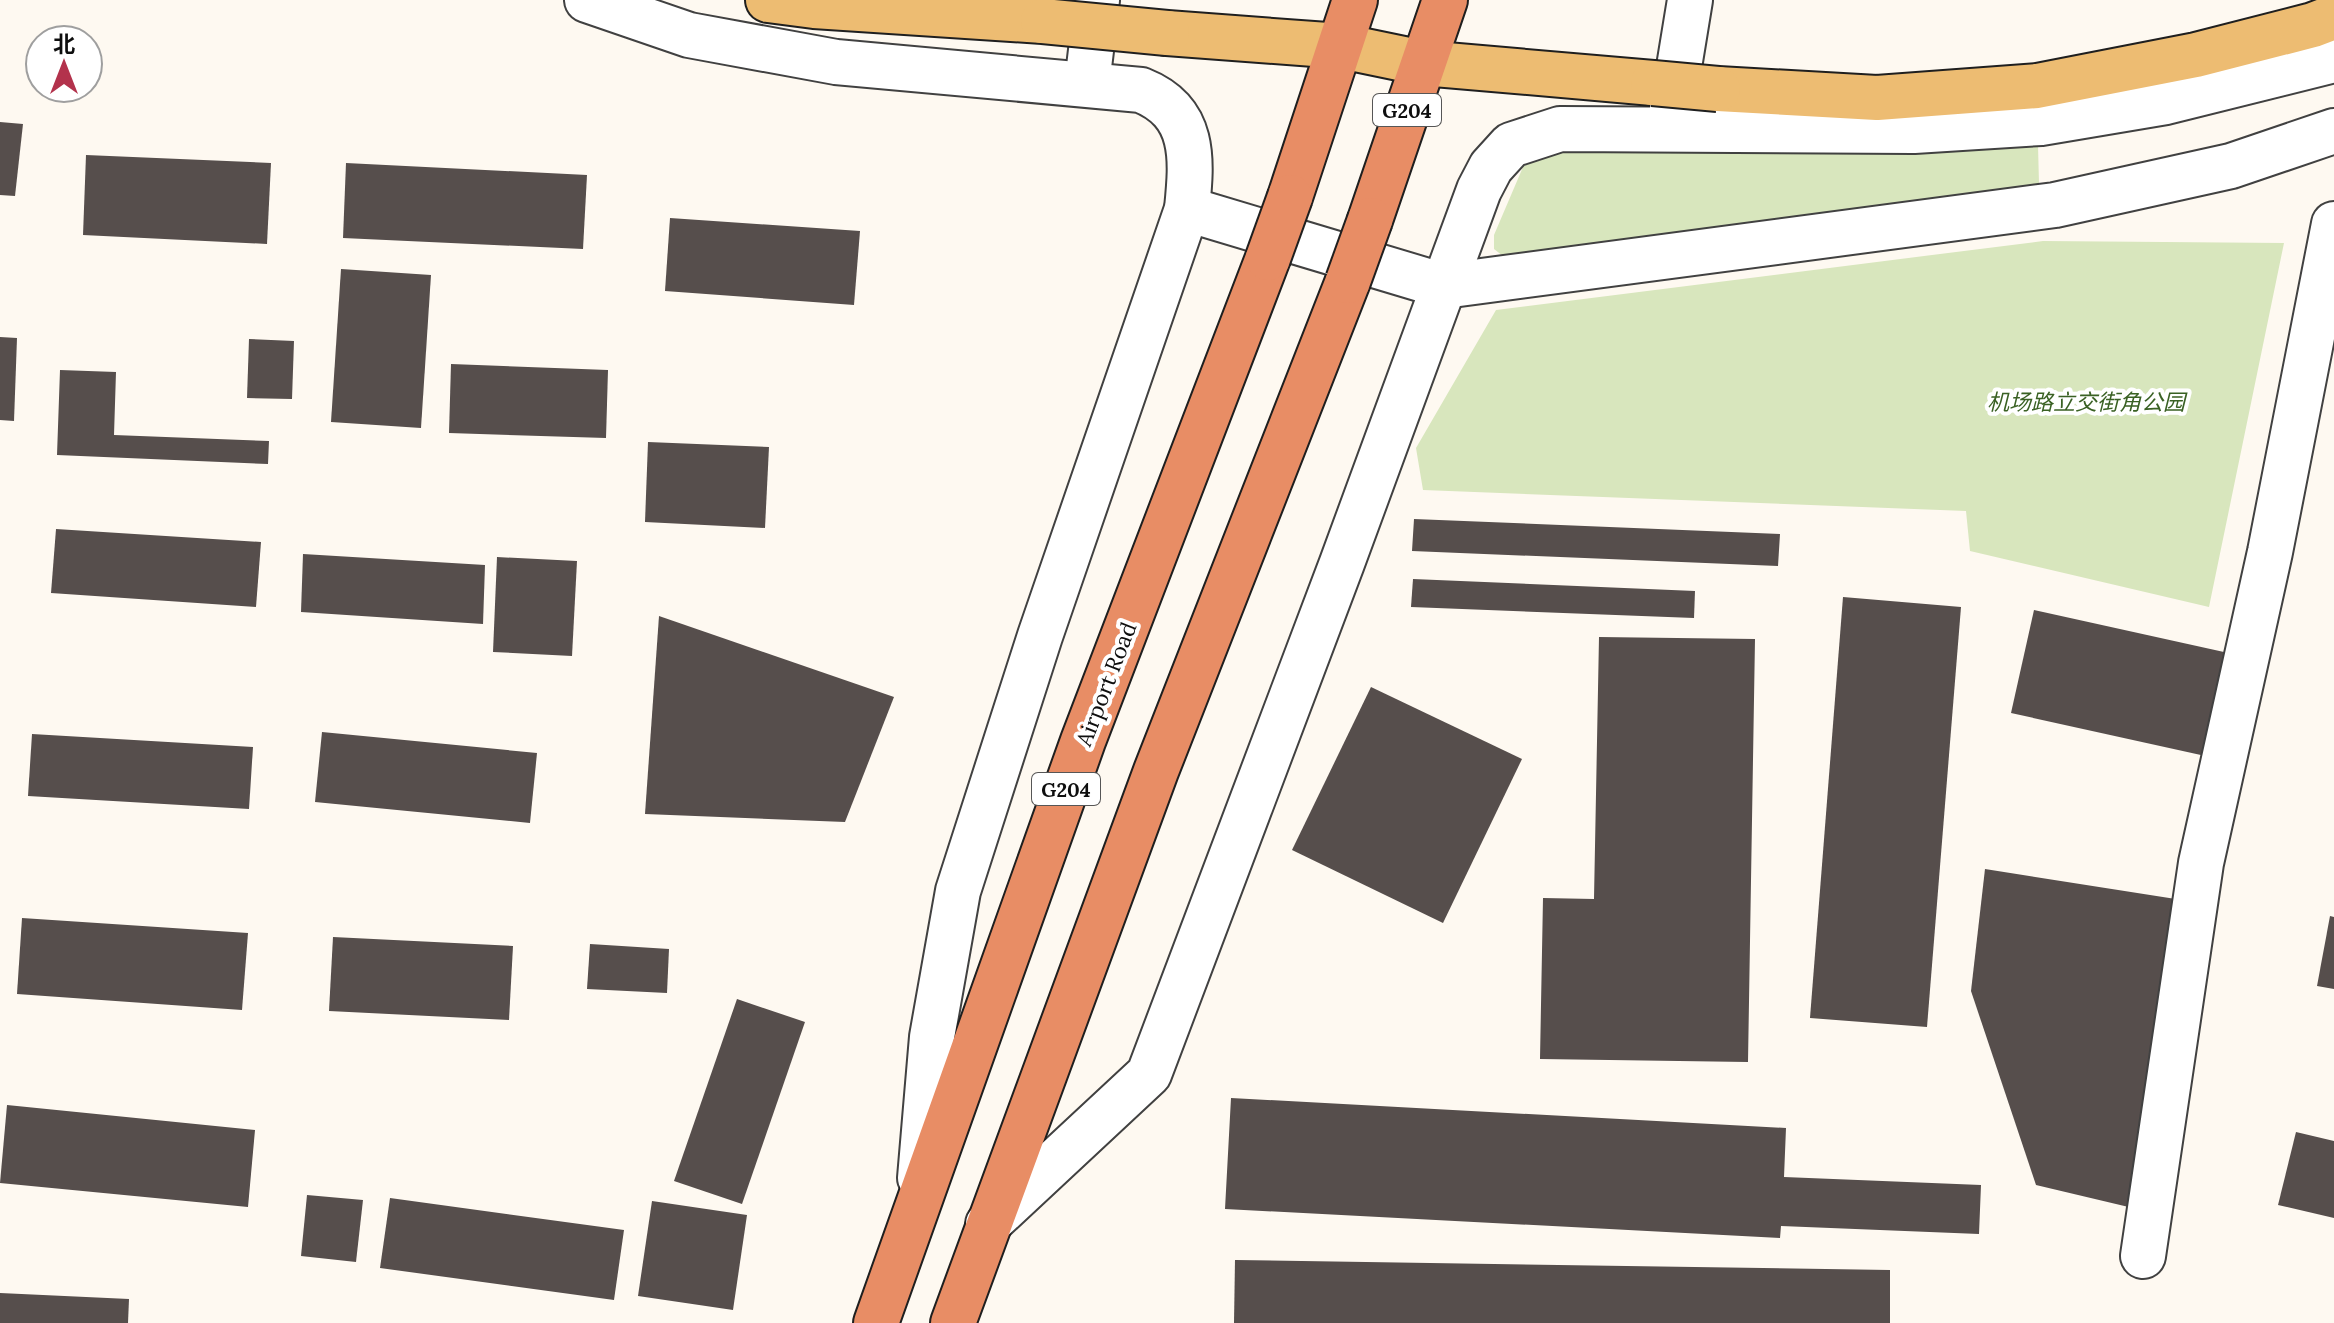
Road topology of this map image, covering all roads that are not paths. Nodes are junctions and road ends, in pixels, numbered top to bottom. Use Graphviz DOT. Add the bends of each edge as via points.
graph roads {
  1 [pos="587,0"];
  2 [pos="768,0"];
  3 [pos="1097,0"];
  4 [pos="1355,0"];
  5 [pos="1445,0"];
  6 [pos="1690,0"];
  7 [pos="2334,17"];
  8 [pos="1341,46"];
  9 [pos="2334,60"];
  10 [pos="1423,63"];
  11 [pos="1087,84"];
  12 [pos="1669,129"];
  13 [pos="2334,131"];
  14 [pos="1187,209"];
  15 [pos="2334,224"];
  16 [pos="1444,286"];
  17 [pos="919,1200"];
  18 [pos="988,1224"];
  19 [pos="2143,1256"];
  20 [pos="876,1323"];
  21 [pos="953,1323"];
  1 -- 11 [label="lane" via="689,35 836,62"];
  2 -- 8 [label="main road, bridge"];
  3 -- 11 [label="lane"];
  4 -- 8 [label="highway, G204"];
  5 -- 10 [label="highway, G204"];
  6 -- 12 [label="lane"];
  7 -- 10 [label="main road, bridge" via="2196,55 2037,86 1877,98"];
  8 -- 10 [label="main road"];
  8 -- 17 [label="highway, Airport Road / G204, bridge" via="1268,258 1089,727"];
  9 -- 12 [label="lane" via="2166,102 2041,123 1914,131"];
  10 -- 18 [label="highway, G204, bridge" via="1348,281 1156,771"];
  11 -- 14 [label="lane" via="1141,90 1166,103 1178,117 1192,163"];
  12 -- 16 [label="lane" via="1560,129 1511,145 1479,190"];
  13 -- 16 [label="lane" via="2231,166 2055,205"];
  14 -- 16 [label="lane"];
  14 -- 17 [label="lane" via="958,891 932,1037"];
  15 -- 19 [label="lane" via="2270,552 2201,863"];
  16 -- 18 [label="lane" via="1149,1074"];
  17 -- 20 [label="highway, Airport Road / G204"];
  18 -- 21 [label="highway, G204"];
}
